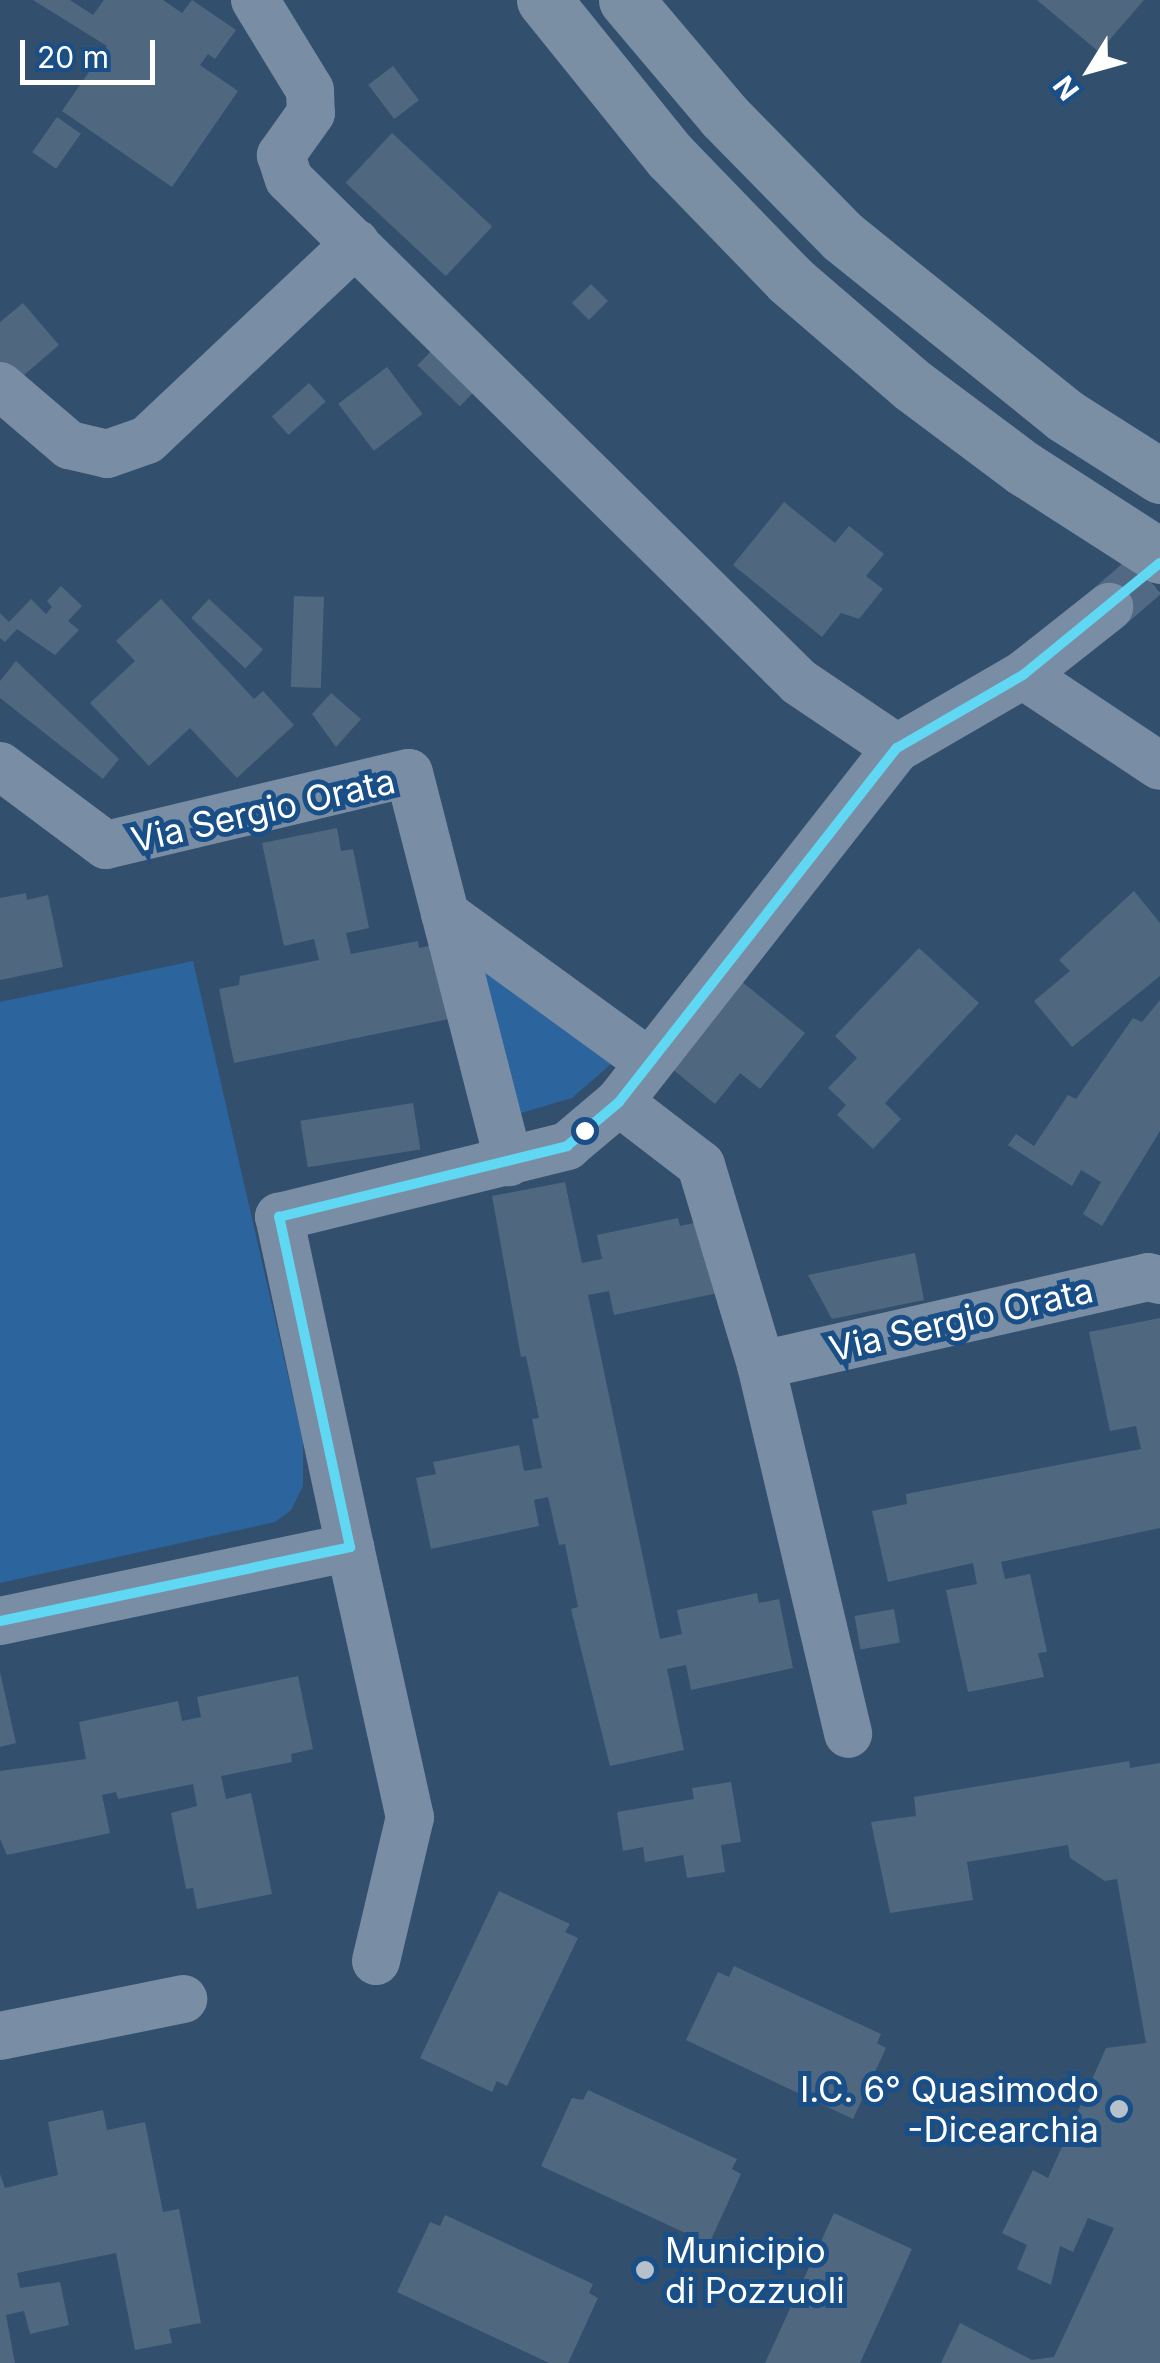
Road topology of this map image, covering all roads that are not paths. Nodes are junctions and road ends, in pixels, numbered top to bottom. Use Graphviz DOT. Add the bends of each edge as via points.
graph roads {
  1 [pos="256,0"];
  2 [pos="544,0"];
  3 [pos="626,0"];
  4 [pos="356,244"];
  5 [pos="0,386"];
  6 [pos="1160,476"];
  7 [pos="1160,556"];
  8 [pos="1108,607"];
  9 [pos="1022,675"];
  10 [pos="897,748"];
  11 [pos="0,766"];
  12 [pos="1160,766"];
  13 [pos="446,914"];
  14 [pos="650,1063"];
  15 [pos="619,1102"];
  16 [pos="509,1162"];
  17 [pos="1160,1280"];
  18 [pos="761,1364"];
  19 [pos="350,1547"];
  20 [pos="0,1621"];
  21 [pos="848,1734"];
  22 [pos="376,1961"];
  23 [pos="183,1999"];
  24 [pos="0,2036"];
  1 -- 4 [label="street" via="310,90 311,114 281,155 289,179"];
  2 -- 7 [label="highway" via="670,156 790,280 912,385 1023,468"];
  3 -- 6 [label="highway" via="724,116 843,238 1064,415"];
  4 -- 5 [label="street" via="146,440 107,454 69,445"];
  4 -- 10 [label="street" via="799,682"];
  8 -- 9 [label="street"];
  9 -- 10 [label="street"];
  9 -- 12 [label="street"];
  10 -- 14 [label="street"];
  11 -- 13 [label="street, Via Sergio Orata" via="106,846 409,773"];
  13 -- 14 [label="street"];
  13 -- 16 [label="street, Via Sergio Orata"];
  14 -- 15 [label="street"];
  15 -- 16 [label="street" via="567,1146"];
  15 -- 18 [label="street" via="701,1165"];
  16 -- 19 [label="street" via="279,1217"];
  17 -- 18 [label="street, Via Sergio Orata" via="1148,1277"];
  18 -- 21 [label="street"];
  19 -- 20 [label="street"];
  19 -- 22 [label="street" via="410,1817"];
  23 -- 24 [label="street"];
}
